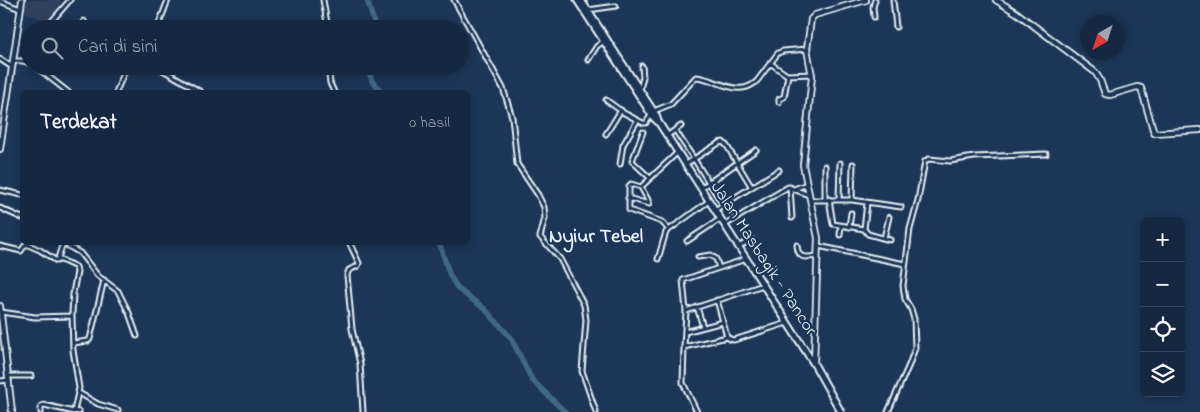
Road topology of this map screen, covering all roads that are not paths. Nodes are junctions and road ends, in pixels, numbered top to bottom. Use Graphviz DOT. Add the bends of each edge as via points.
graph roads {
  1 [pos="22,0"];
  2 [pos="70,0"];
  3 [pos="168,0"];
  4 [pos="322,0"];
  5 [pos="454,0"];
  6 [pos="577,0"];
  7 [pos="582,0"];
  8 [pos="866,0"];
  9 [pos="875,0"];
  10 [pos="893,0"];
  11 [pos="996,0"];
  12 [pos="0,2"];
  13 [pos="616,6"];
  14 [pos="20,9"];
  15 [pos="588,10"];
  16 [pos="874,17"];
  17 [pos="53,20"];
  18 [pos="162,20"];
  19 [pos="326,20"];
  20 [pos="465,20"];
  21 [pos="896,27"];
  22 [pos="470,29"];
  23 [pos="605,40"];
  24 [pos="807,49"];
  25 [pos="0,60"];
  26 [pos="588,60"];
  27 [pos="20,61"];
  28 [pos="770,63"];
  29 [pos="12,64"];
  30 [pos="642,66"];
  31 [pos="812,74"];
  32 [pos="46,75"];
  33 [pos="123,75"];
  34 [pos="172,75"];
  35 [pos="329,75"];
  36 [pos="788,75"];
  37 [pos="65,90"];
  38 [pos="117,90"];
  39 [pos="195,90"];
  40 [pos="333,90"];
  41 [pos="640,90"];
  42 [pos="606,100"];
  43 [pos="778,102"];
  44 [pos="621,110"];
  45 [pos="652,113"];
  46 [pos="637,121"];
  47 [pos="681,126"];
  48 [pos="675,130"];
  49 [pos="1200,130"];
  50 [pos="643,132"];
  51 [pos="606,134"];
  52 [pos="667,136"];
  53 [pos="0,149"];
  54 [pos="756,150"];
  55 [pos="678,152"];
  56 [pos="1046,154"];
  57 [pos="694,159"];
  58 [pos="738,163"];
  59 [pos="840,163"];
  60 [pos="620,164"];
  61 [pos="685,164"];
  62 [pos="853,164"];
  63 [pos="825,166"];
  64 [pos="779,170"];
  65 [pos="650,178"];
  66 [pos="709,183"];
  67 [pos="807,184"];
  68 [pos="751,186"];
  69 [pos="641,187"];
  70 [pos="790,187"];
  71 [pos="701,189"];
  72 [pos="794,189"];
  73 [pos="0,190"];
  74 [pos="20,195"];
  75 [pos="628,198"];
  76 [pos="810,198"];
  77 [pos="827,199"];
  78 [pos="839,199"];
  79 [pos="852,200"];
  80 [pos="709,201"];
  81 [pos="867,202"];
  82 [pos="723,205"];
  83 [pos="0,208"];
  84 [pos="901,208"];
  85 [pos="715,210"];
  86 [pos="851,213"];
  87 [pos="20,217"];
  88 [pos="889,217"];
  89 [pos="792,218"];
  90 [pos="720,219"];
  91 [pos="724,225"];
  92 [pos="842,226"];
  93 [pos="849,227"];
  94 [pos="864,229"];
  95 [pos="669,230"];
  96 [pos="840,235"];
  97 [pos="884,238"];
  98 [pos="751,239"];
  99 [pos="890,240"];
  100 [pos="687,241"];
  101 [pos="25,245"];
  102 [pos="28,245"];
  103 [pos="63,245"];
  104 [pos="68,245"];
  105 [pos="350,245"];
  106 [pos="797,245"];
  107 [pos="0,246"];
  108 [pos="818,246"];
  109 [pos="739,247"];
  110 [pos="817,256"];
  111 [pos="698,257"];
  112 [pos="746,258"];
  113 [pos="658,259"];
  114 [pos="57,261"];
  115 [pos="905,264"];
  116 [pos="719,268"];
  117 [pos="104,280"];
  118 [pos="763,285"];
  119 [pos="717,300"];
  120 [pos="0,306"];
  121 [pos="697,307"];
  122 [pos="686,311"];
  123 [pos="0,312"];
  124 [pos="72,316"];
  125 [pos="723,322"];
  126 [pos="787,323"];
  127 [pos="702,327"];
  128 [pos="685,332"];
  129 [pos="137,336"];
  130 [pos="727,337"];
  131 [pos="72,343"];
  132 [pos="684,347"];
  133 [pos="814,364"];
  134 [pos="31,376"];
  135 [pos="9,378"];
  136 [pos="0,380"];
  137 [pos="79,393"];
  138 [pos="118,410"];
  139 [pos="74,411"];
  140 [pos="12,412"];
  141 [pos="41,412"];
  142 [pos="79,412"];
  143 [pos="363,412"];
  144 [pos="596,412"];
  145 [pos="697,412"];
  146 [pos="841,412"];
  147 [pos="888,412"];
  1 -- 14 [label="street"];
  2 -- 17 [label="street"];
  3 -- 18 [label="street"];
  4 -- 19 [label="street"];
  5 -- 20 [label="street"];
  6 -- 23 [label="main road, Jalan Masbagik - Pancor"];
  7 -- 15 [label="main road, Jalan Masbagik - Pancor"];
  8 -- 24 [label="street" via="813,16"];
  9 -- 16 [label="street"];
  10 -- 21 [label="street"];
  11 -- 49 [label="street" via="1095,72 1104,94 1141,88 1154,133"];
  12 -- 14 [label="street"];
  13 -- 15 [label="street"];
  14 -- 29 [label="street"];
  15 -- 23 [label="main road, Jalan Masbagik - Pancor"];
  22 -- 144 [label="street" via="502,88 512,117 517,164 544,207 540,237 560,259 584,304 582,371"];
  23 -- 26 [label="street"];
  23 -- 41 [label="main road, Jalan Masbagik - Pancor"];
  23 -- 45 [label="main road, Jalan Masbagik - Pancor"];
  24 -- 28 [label="street" via="781,52"];
  24 -- 31 [label="street"];
  25 -- 29 [label="street"];
  27 -- 29 [label="street"];
  28 -- 36 [label="street"];
  28 -- 45 [label="street" via="757,81 746,87 730,88 696,77 671,104"];
  29 -- 53 [label="street"];
  30 -- 41 [label="street"];
  31 -- 36 [label="street"];
  31 -- 67 [label="street" via="803,165"];
  32 -- 37 [label="street"];
  33 -- 38 [label="street"];
  34 -- 39 [label="street"];
  35 -- 40 [label="street"];
  36 -- 43 [label="street" via="784,97"];
  41 -- 45 [label="main road, Jalan Masbagik - Pancor"];
  42 -- 44 [label="street"];
  44 -- 46 [label="street"];
  44 -- 51 [label="street"];
  45 -- 46 [label="street" via="646,123"];
  45 -- 52 [label="main road, Jalan Masbagik - Pancor"];
  46 -- 60 [label="street" via="622,147"];
  47 -- 48 [label="street"];
  48 -- 52 [label="street"];
  48 -- 57 [label="street"];
  50 -- 65 [label="street" via="632,161"];
  52 -- 55 [label="main road, Jalan Masbagik - Pancor"];
  54 -- 58 [label="street"];
  55 -- 61 [label="main road, Jalan Masbagik - Pancor"];
  55 -- 65 [label="street"];
  56 -- 115 [label="street" via="950,161 927,159"];
  57 -- 58 [label="street" via="721,142"];
  57 -- 61 [label="street"];
  57 -- 66 [label="street"];
  58 -- 66 [label="street"];
  58 -- 68 [label="street"];
  59 -- 78 [label="street"];
  61 -- 71 [label="main road, Jalan Masbagik - Pancor"];
  62 -- 79 [label="street"];
  63 -- 77 [label="street"];
  64 -- 68 [label="street"];
  65 -- 69 [label="street"];
  66 -- 71 [label="street"];
  66 -- 82 [label="street"];
  67 -- 72 [label="street"];
  67 -- 76 [label="street"];
  68 -- 82 [label="street"];
  69 -- 75 [label="street" via="630,184"];
  69 -- 75 [label="street" via="649,204"];
  70 -- 72 [label="street"];
  70 -- 89 [label="street"];
  70 -- 91 [label="street"];
  71 -- 80 [label="main road, Jalan Masbagik - Pancor"];
  72 -- 76 [label="street"];
  73 -- 74 [label="street"];
  75 -- 95 [label="street" via="630,210 662,222"];
  76 -- 77 [label="street"];
  76 -- 108 [label="street"];
  77 -- 78 [label="street"];
  77 -- 92 [label="street" via="832,224"];
  78 -- 79 [label="street"];
  79 -- 81 [label="street"];
  80 -- 85 [label="main road, Jalan Masbagik - Pancor"];
  80 -- 95 [label="street"];
  81 -- 84 [label="street"];
  81 -- 94 [label="street"];
  82 -- 85 [label="street"];
  83 -- 87 [label="street"];
  85 -- 90 [label="main road, Jalan Masbagik - Pancor"];
  86 -- 93 [label="street"];
  88 -- 97 [label="street"];
  90 -- 91 [label="main road, Jalan Masbagik - Pancor"];
  90 -- 100 [label="street"];
  91 -- 109 [label="main road, Jalan Masbagik - Pancor"];
  92 -- 93 [label="street"];
  92 -- 96 [label="street"];
  93 -- 94 [label="street"];
  94 -- 97 [label="street" via="867,234"];
  95 -- 113 [label="street" via="665,233"];
  97 -- 99 [label="street"];
  98 -- 109 [label="street"];
  101 -- 107 [label="street" via="21,251"];
  102 -- 114 [label="street"];
  103 -- 114 [label="street"];
  104 -- 117 [label="street" via="80,253"];
  105 -- 143 [label="street" via="359,263 347,275 352,329 360,364"];
  106 -- 110 [label="street" via="800,255"];
  108 -- 110 [label="street"];
  108 -- 115 [label="street"];
  109 -- 112 [label="main road, Jalan Masbagik - Pancor"];
  110 -- 133 [label="street"];
  111 -- 116 [label="street" via="711,255"];
  112 -- 116 [label="street"];
  112 -- 118 [label="main road, Jalan Masbagik - Pancor"];
  114 -- 124 [label="street" via="72,264 77,269"];
  115 -- 147 [label="street" via="904,294 914,319 915,348"];
  116 -- 122 [label="street" via="682,280"];
  117 -- 129 [label="street" via="120,295"];
  117 -- 131 [label="street" via="90,339"];
  118 -- 119 [label="street"];
  118 -- 126 [label="main road, Jalan Masbagik - Pancor"];
  119 -- 121 [label="street"];
  119 -- 125 [label="street"];
  120 -- 123 [label="street"];
  121 -- 122 [label="street"];
  121 -- 127 [label="street"];
  122 -- 128 [label="street"];
  123 -- 124 [label="street" via="41,317"];
  123 -- 135 [label="street"];
  124 -- 131 [label="street"];
  125 -- 127 [label="street"];
  125 -- 130 [label="street"];
  126 -- 130 [label="street" via="734,340"];
  126 -- 133 [label="main road, Jalan Masbagik - Pancor"];
  127 -- 128 [label="street"];
  128 -- 132 [label="street"];
  130 -- 132 [label="street"];
  131 -- 137 [label="street"];
  132 -- 145 [label="street" via="684,383"];
  133 -- 146 [label="main road, Jalan Masbagik - Pancor"];
  134 -- 135 [label="street"];
  135 -- 136 [label="street"];
  135 -- 140 [label="street"];
  137 -- 138 [label="street"];
  137 -- 139 [label="street"];
  139 -- 141 [label="street" via="44,405"];
  139 -- 142 [label="street"];
}
